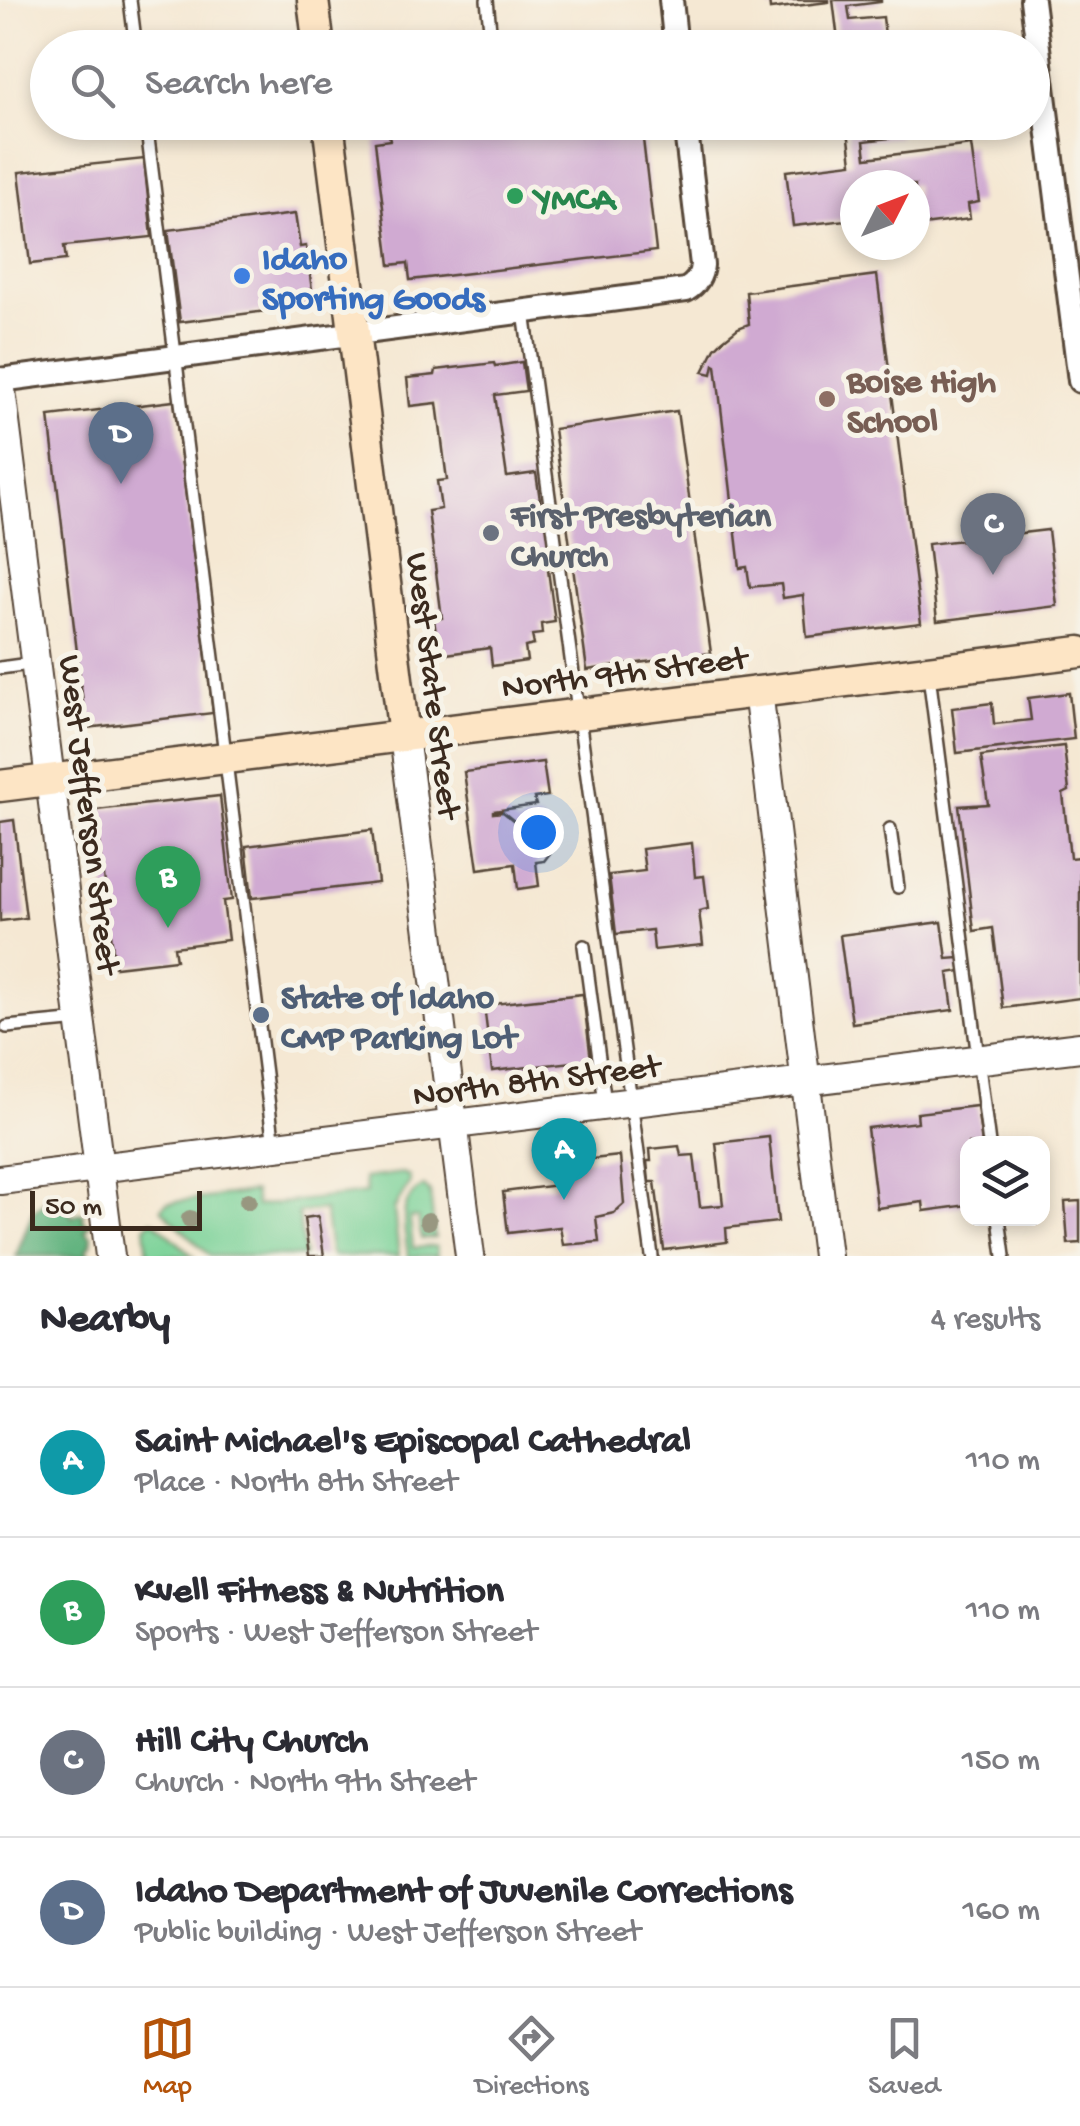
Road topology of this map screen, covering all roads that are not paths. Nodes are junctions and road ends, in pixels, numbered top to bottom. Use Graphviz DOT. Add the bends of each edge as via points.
graph roads {
  1 [pos="130,0"];
  2 [pos="313,0"];
  3 [pos="487,0"];
  4 [pos="671,0"];
  5 [pos="1032,0"];
  6 [pos="134,30"];
  7 [pos="317,30"];
  8 [pos="490,30"];
  9 [pos="674,30"];
  10 [pos="1037,30"];
  11 [pos="1050,111"];
  12 [pos="148,140"];
  13 [pos="330,140"];
  14 [pos="687,140"];
  15 [pos="1072,247"];
  16 [pos="524,312"];
  17 [pos="355,334"];
  18 [pos="175,358"];
  19 [pos="0,381"];
  20 [pos="1080,381"];
  21 [pos="1080,652"];
  22 [pos="36,663"];
  23 [pos="0,668"];
  24 [pos="928,671"];
  25 [pos="758,691"];
  26 [pos="578,714"];
  27 [pos="404,736"];
  28 [pos="226,758"];
  29 [pos="50,780"];
  30 [pos="0,786"];
  31 [pos="890,829"];
  32 [pos="898,887"];
  33 [pos="584,946"];
  34 [pos="80,1020"];
  35 [pos="7,1026"];
  36 [pos="1080,1048"];
  37 [pos="978,1060"];
  38 [pos="806,1082"];
  39 [pos="618,1105"];
  40 [pos="452,1126"];
  41 [pos="988,1136"];
  42 [pos="274,1146"];
  43 [pos="99,1166"];
  44 [pos="0,1180"];
  45 [pos="1000,1226"];
  46 [pos="110,1256"];
  47 [pos="470,1256"];
  48 [pos="652,1256"];
  49 [pos="827,1256"];
  50 [pos="1004,1256"];
  1 -- 6 [label="lane"];
  2 -- 7 [label="main road"];
  3 -- 8 [label="lane"];
  4 -- 9 [label="street"];
  5 -- 10 [label="street"];
  11 -- 15 [label="street"];
  12 -- 18 [label="lane"];
  13 -- 17 [label="main road, West State Street"];
  14 -- 16 [label="street" via="702,265 696,281 686,290"];
  15 -- 20 [label="street"];
  16 -- 17 [label="street"];
  16 -- 26 [label="lane"];
  17 -- 18 [label="street"];
  17 -- 27 [label="main road, West State Street"];
  18 -- 19 [label="street"];
  18 -- 28 [label="lane"];
  19 -- 22 [label="street, West Jefferson Street"];
  21 -- 24 [label="main road, North 9th Street"];
  22 -- 23 [label="lane"];
  22 -- 29 [label="street, West Jefferson Street"];
  24 -- 25 [label="main road, North 9th Street"];
  24 -- 37 [label="lane"];
  25 -- 26 [label="main road, North 9th Street"];
  25 -- 38 [label="street"];
  26 -- 27 [label="main road, North 9th Street"];
  26 -- 39 [label="lane"];
  27 -- 28 [label="main road, North 9th Street"];
  27 -- 40 [label="street, West State Street"];
  28 -- 29 [label="main road, North 9th Street"];
  28 -- 42 [label="lane"];
  29 -- 30 [label="main road, North 9th Street"];
  29 -- 34 [label="street, West Jefferson Street"];
  31 -- 32 [label="lane"];
  33 -- 39 [label="lane"];
  34 -- 35 [label="lane"];
  34 -- 43 [label="street, West Jefferson Street"];
  36 -- 37 [label="street, North 8th Street"];
  37 -- 38 [label="street, North 8th Street"];
  37 -- 41 [label="lane"];
  38 -- 39 [label="street, North 8th Street"];
  38 -- 49 [label="street"];
  39 -- 40 [label="street, North 8th Street"];
  39 -- 48 [label="lane"];
  40 -- 42 [label="street, North 8th Street"];
  40 -- 47 [label="street, West State Street"];
  42 -- 43 [label="street, North 8th Street"];
  43 -- 44 [label="street, North 8th Street"];
  43 -- 46 [label="street, West Jefferson Street"];
  45 -- 50 [label="lane"];
}
